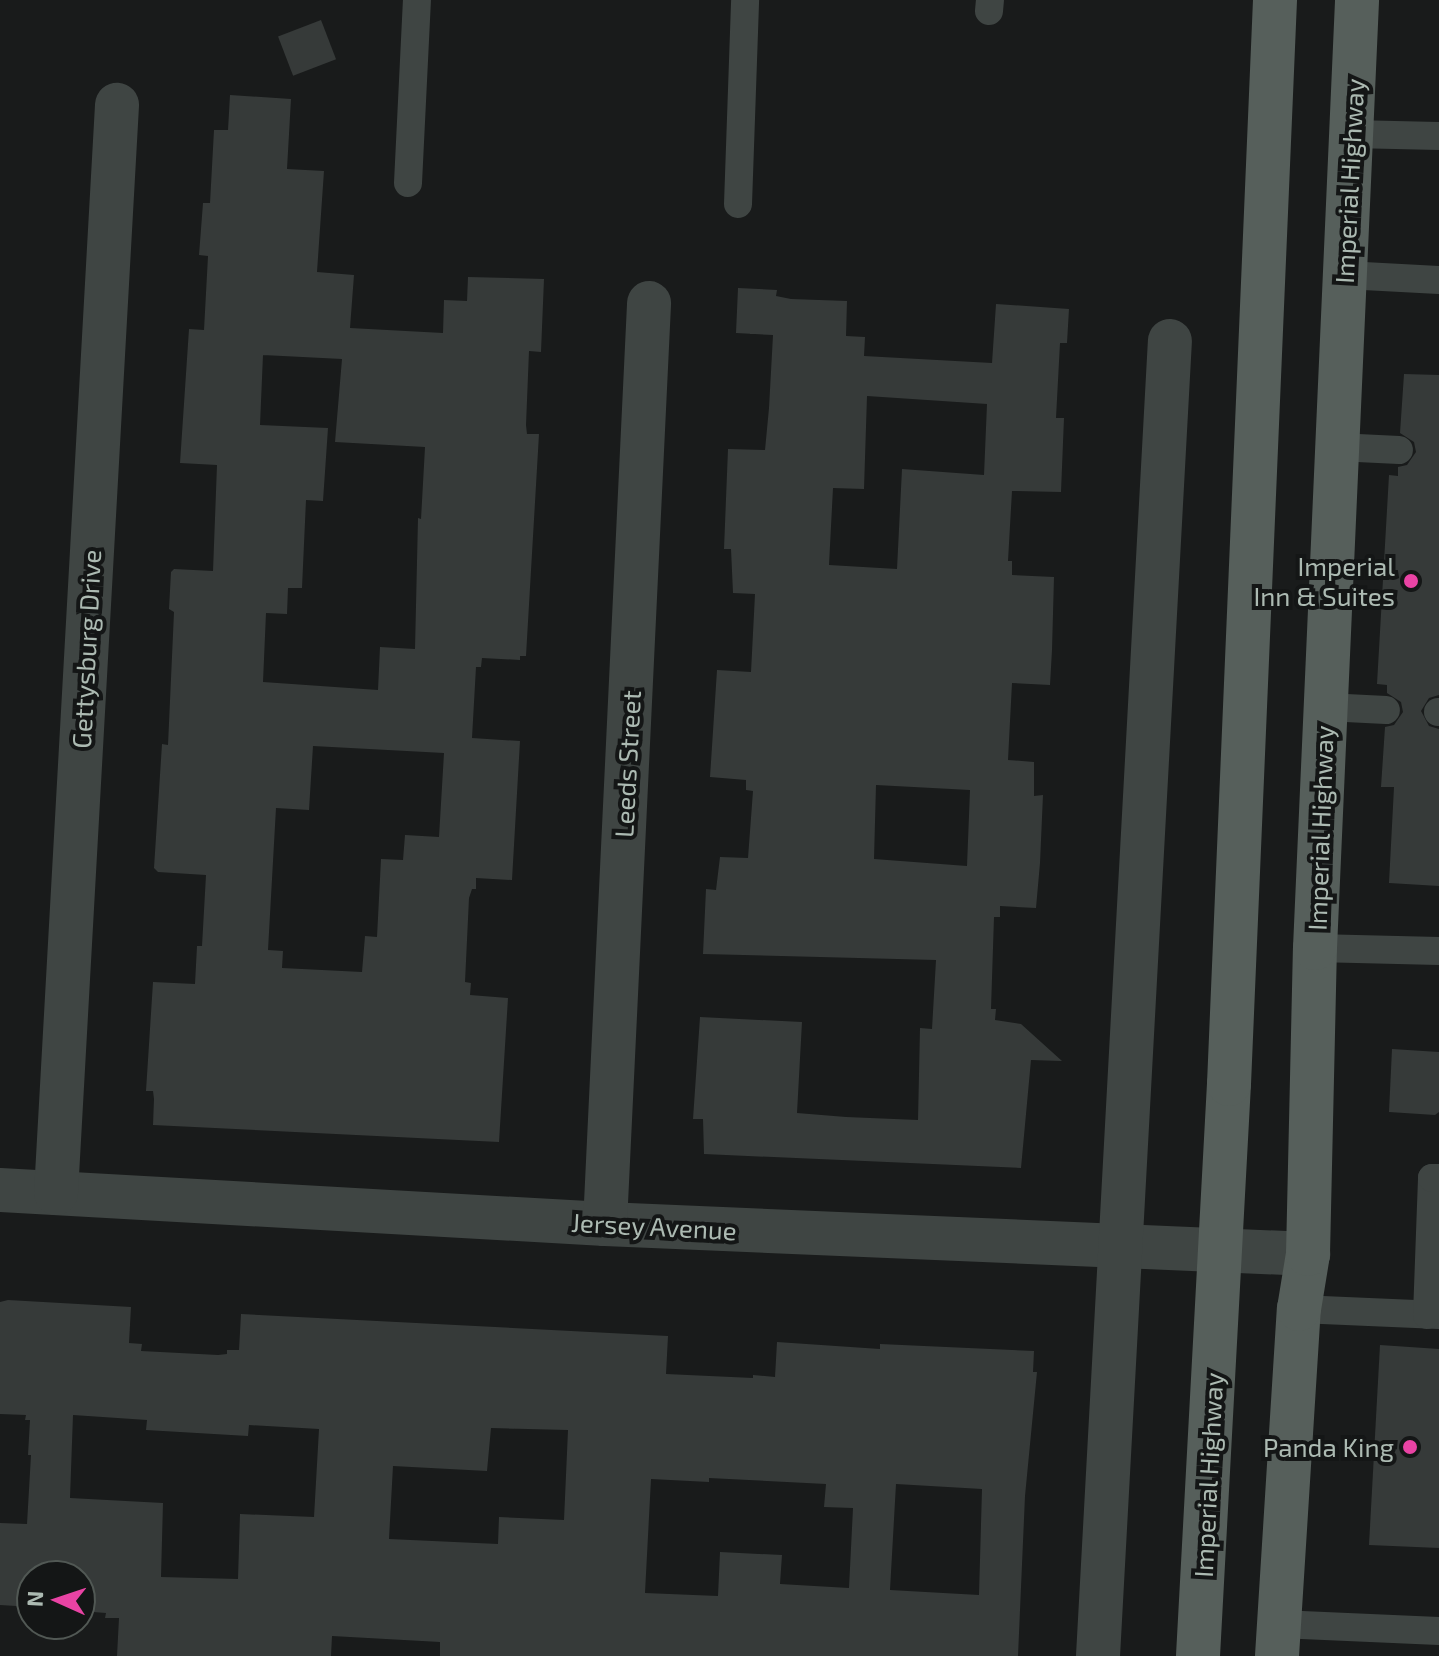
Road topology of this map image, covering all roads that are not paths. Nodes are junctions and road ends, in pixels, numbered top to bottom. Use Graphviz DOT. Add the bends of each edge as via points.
graph roads {
  1 [pos="417,0"];
  2 [pos="745,0"];
  3 [pos="1275,0"];
  4 [pos="1357,0"];
  5 [pos="117,105"];
  6 [pos="1351,134"];
  7 [pos="1439,136"];
  8 [pos="408,183"];
  9 [pos="738,204"];
  10 [pos="1345,275"];
  11 [pos="1439,280"];
  12 [pos="649,303"];
  13 [pos="1170,341"];
  14 [pos="1337,447"];
  15 [pos="1399,450"];
  16 [pos="1326,707"];
  17 [pos="1386,710"];
  18 [pos="1315,948"];
  19 [pos="1439,951"];
  20 [pos="1439,1178"];
  21 [pos="0,1190"];
  22 [pos="56,1193"];
  23 [pos="605,1224"];
  24 [pos="1120,1246"];
  25 [pos="1220,1251"];
  26 [pos="1308,1254"];
  27 [pos="1299,1309"];
  28 [pos="1433,1315"];
  29 [pos="1439,1631"];
  30 [pos="1278,1640"];
  31 [pos="1098,1656"];
  32 [pos="1198,1656"];
  1 -- 8 [label="lane"];
  2 -- 9 [label="lane"];
  3 -- 25 [label="main road, Imperial Highway"];
  4 -- 6 [label="main road, Imperial Highway"];
  5 -- 22 [label="street, Gettysburg Drive"];
  6 -- 7 [label="lane"];
  6 -- 10 [label="main road, Imperial Highway"];
  10 -- 11 [label="lane"];
  10 -- 14 [label="main road, Imperial Highway"];
  12 -- 23 [label="street, Leeds Street"];
  13 -- 24 [label="street"];
  14 -- 15 [label="lane"];
  14 -- 16 [label="main road, Imperial Highway"];
  16 -- 17 [label="lane"];
  16 -- 18 [label="main road, Imperial Highway"];
  18 -- 19 [label="lane"];
  18 -- 26 [label="main road, Imperial Highway"];
  20 -- 28 [label="lane" via="1432,1178"];
  21 -- 22 [label="street, Jersey Avenue"];
  22 -- 23 [label="street, Jersey Avenue"];
  23 -- 24 [label="street, Jersey Avenue"];
  24 -- 25 [label="street, Jersey Avenue"];
  24 -- 31 [label="street"];
  25 -- 26 [label="street, Jersey Avenue"];
  25 -- 32 [label="main road, Imperial Highway"];
  26 -- 27 [label="main road, Imperial Highway"];
  27 -- 28 [label="lane"];
  27 -- 30 [label="main road, Imperial Highway"];
  29 -- 30 [label="lane"];
}
